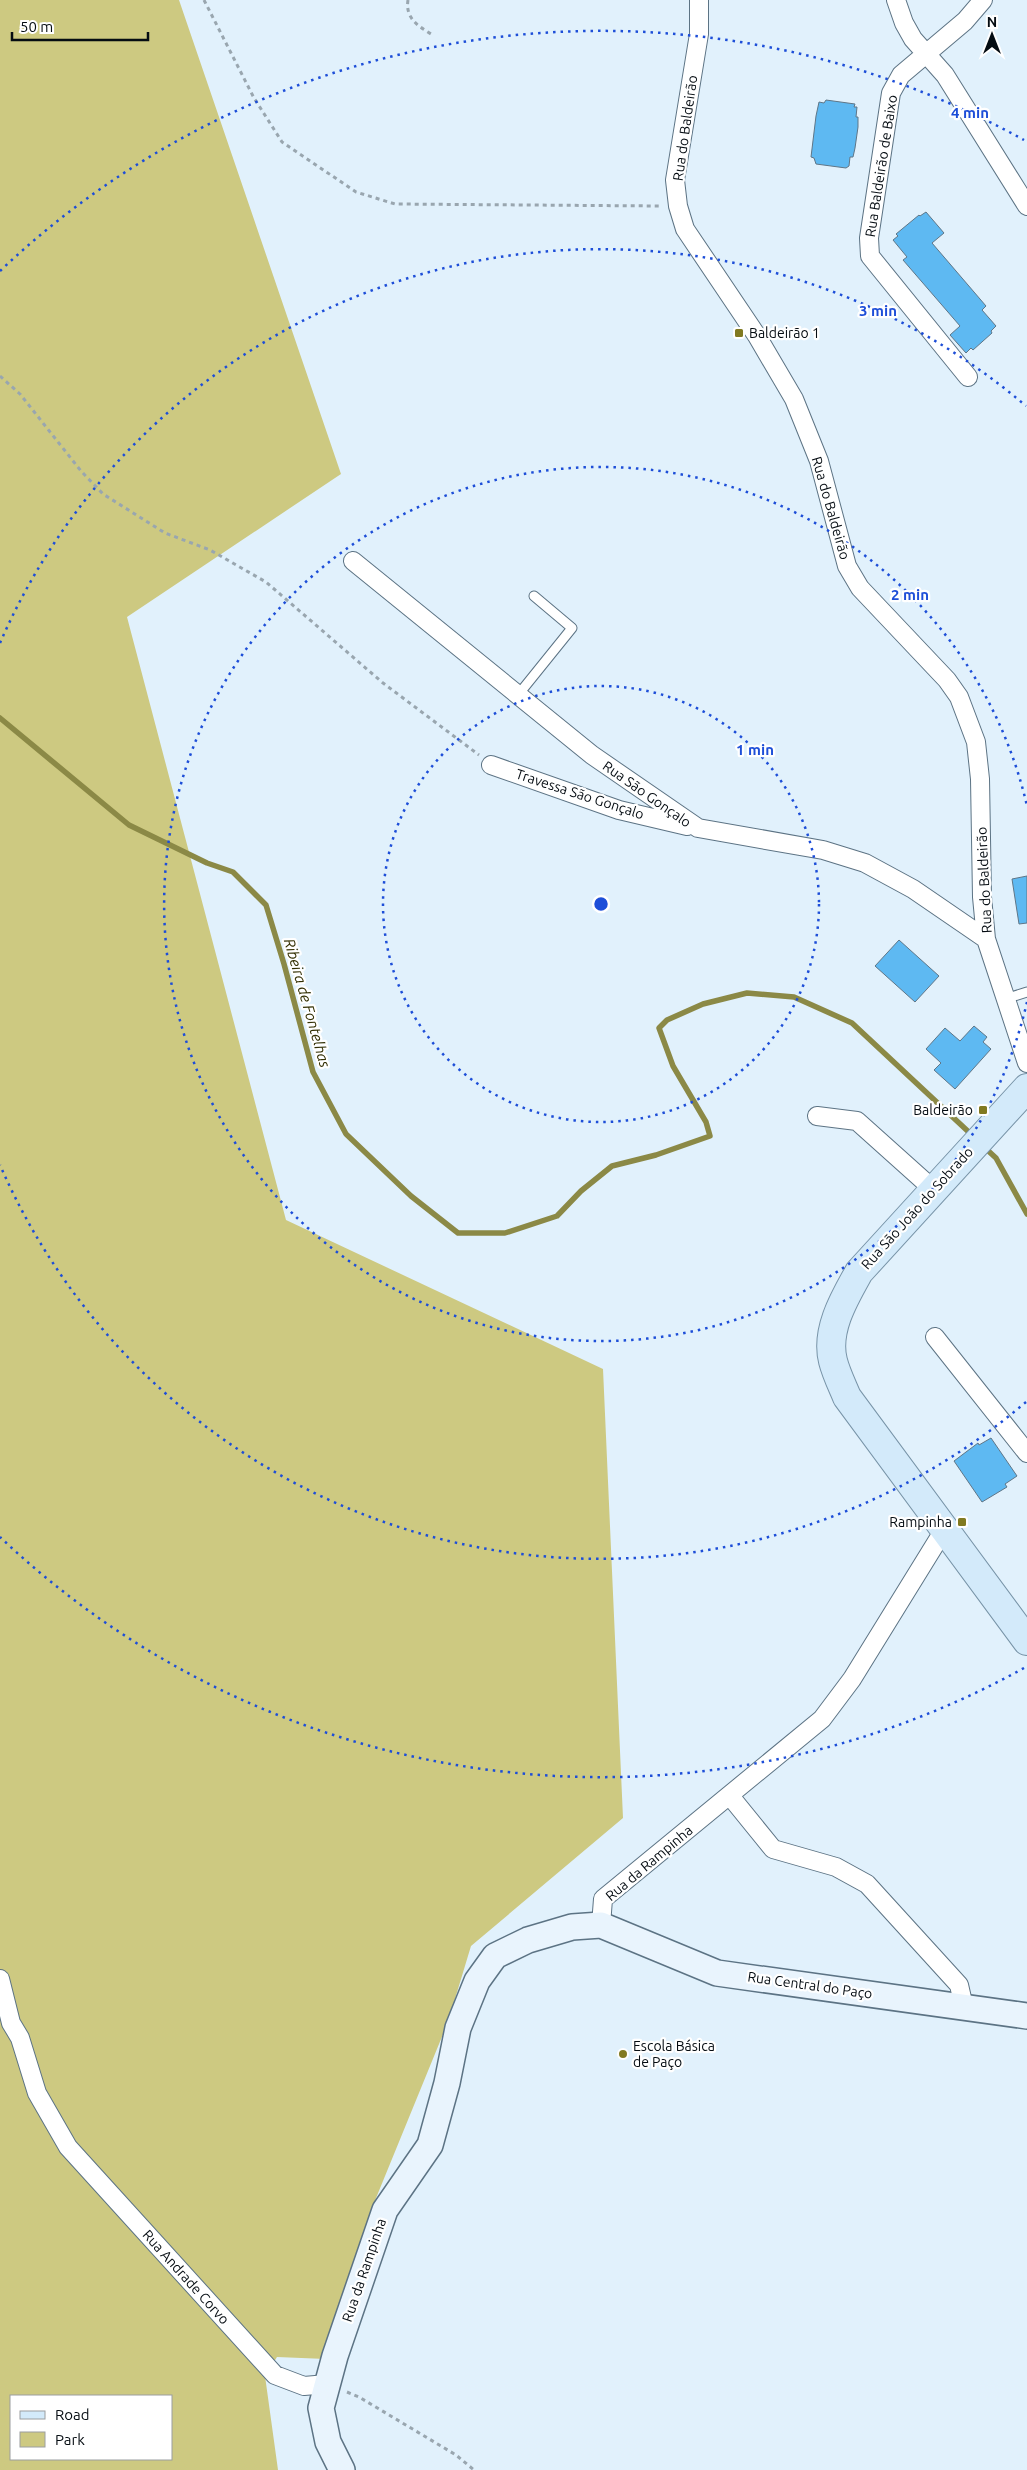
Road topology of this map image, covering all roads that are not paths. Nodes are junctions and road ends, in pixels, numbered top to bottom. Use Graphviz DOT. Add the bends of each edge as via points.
graph roads {
  1 [pos="698,0"];
  2 [pos="896,0"];
  3 [pos="983,0"];
  4 [pos="926,54"];
  5 [pos="1027,206"];
  6 [pos="968,377"];
  7 [pos="353,561"];
  8 [pos="534,596"];
  9 [pos="518,695"];
  10 [pos="491,765"];
  11 [pos="698,828"];
  12 [pos="986,938"];
  13 [pos="1027,992"];
  14 [pos="1005,999"];
  15 [pos="1027,1063"];
  16 [pos="1027,1088"];
  17 [pos="817,1116"];
  18 [pos="934,1190"];
  19 [pos="935,1337"];
  20 [pos="1022,1435"];
  21 [pos="1027,1453"];
  22 [pos="944,1530"];
  23 [pos="1027,1641"];
  24 [pos="730,1796"];
  25 [pos="601,1925"];
  26 [pos="0,1979"];
  27 [pos="964,2006"];
  28 [pos="1025,2012"];
  29 [pos="328,2384"];
  30 [pos="342,2470"];
  1 -- 12 [label="street, Rua do Baldeirão" via="699,34 675,180 685,229 758,336 794,399 819,461 847,566 860,588 948,680 967,715 976,742 980,779"];
  2 -- 4 [label="street" via="904,23"];
  3 -- 4 [label="street, Rua Baldeirão de Baixo" via="965,21"];
  4 -- 5 [label="street" via="945,75"];
  4 -- 6 [label="street, Rua Baldeirão de Baixo" via="901,75 891,93 869,238 870,256"];
  7 -- 9 [label="street, Rua São Gonçalo"];
  8 -- 9 [label="lane" via="572,628"];
  9 -- 11 [label="street, Rua São Gonçalo" via="592,755"];
  10 -- 11 [label="street, Travessa São Gonçalo" via="619,810"];
  11 -- 12 [label="street, Rua São Gonçalo" via="823,850 865,863 913,888"];
  12 -- 14 [label="street, Rua do Baldeirão"];
  13 -- 14 [label="lane"];
  14 -- 15 [label="street, Rua do Baldeirão"];
  16 -- 18 [label="main road, Rua São João do Sobrado"];
  17 -- 18 [label="street" via="857,1121"];
  18 -- 22 [label="main road, Rua São João do Sobrado" via="859,1272 841,1305 832,1359 847,1397"];
  19 -- 20 [label="street"];
  20 -- 21 [label="street"];
  22 -- 23 [label="main road, Rua São João do Sobrado"];
  22 -- 24 [label="street, Rua da Rampinha" via="852,1679 822,1718"];
  24 -- 25 [label="street, Rua da Rampinha" via="603,1899"];
  24 -- 27 [label="street" via="773,1849 836,1867 867,1884 959,1985"];
  25 -- 27 [label="street, Rua Central do Paço" via="717,1972"];
  25 -- 29 [label="street, Rua da Rampinha" via="572,1927 528,1940 495,1956 477,1981 458,2028 430,2145 385,2210"];
  26 -- 29 [label="street, Rua Andrade Corvo" via="11,2023 20,2038 37,2093 68,2148 275,2374 304,2386"];
  27 -- 28 [label="street, Rua Central do Paço"];
  29 -- 30 [label="street, Rua da Rampinha" via="321,2408 328,2442"];
}
